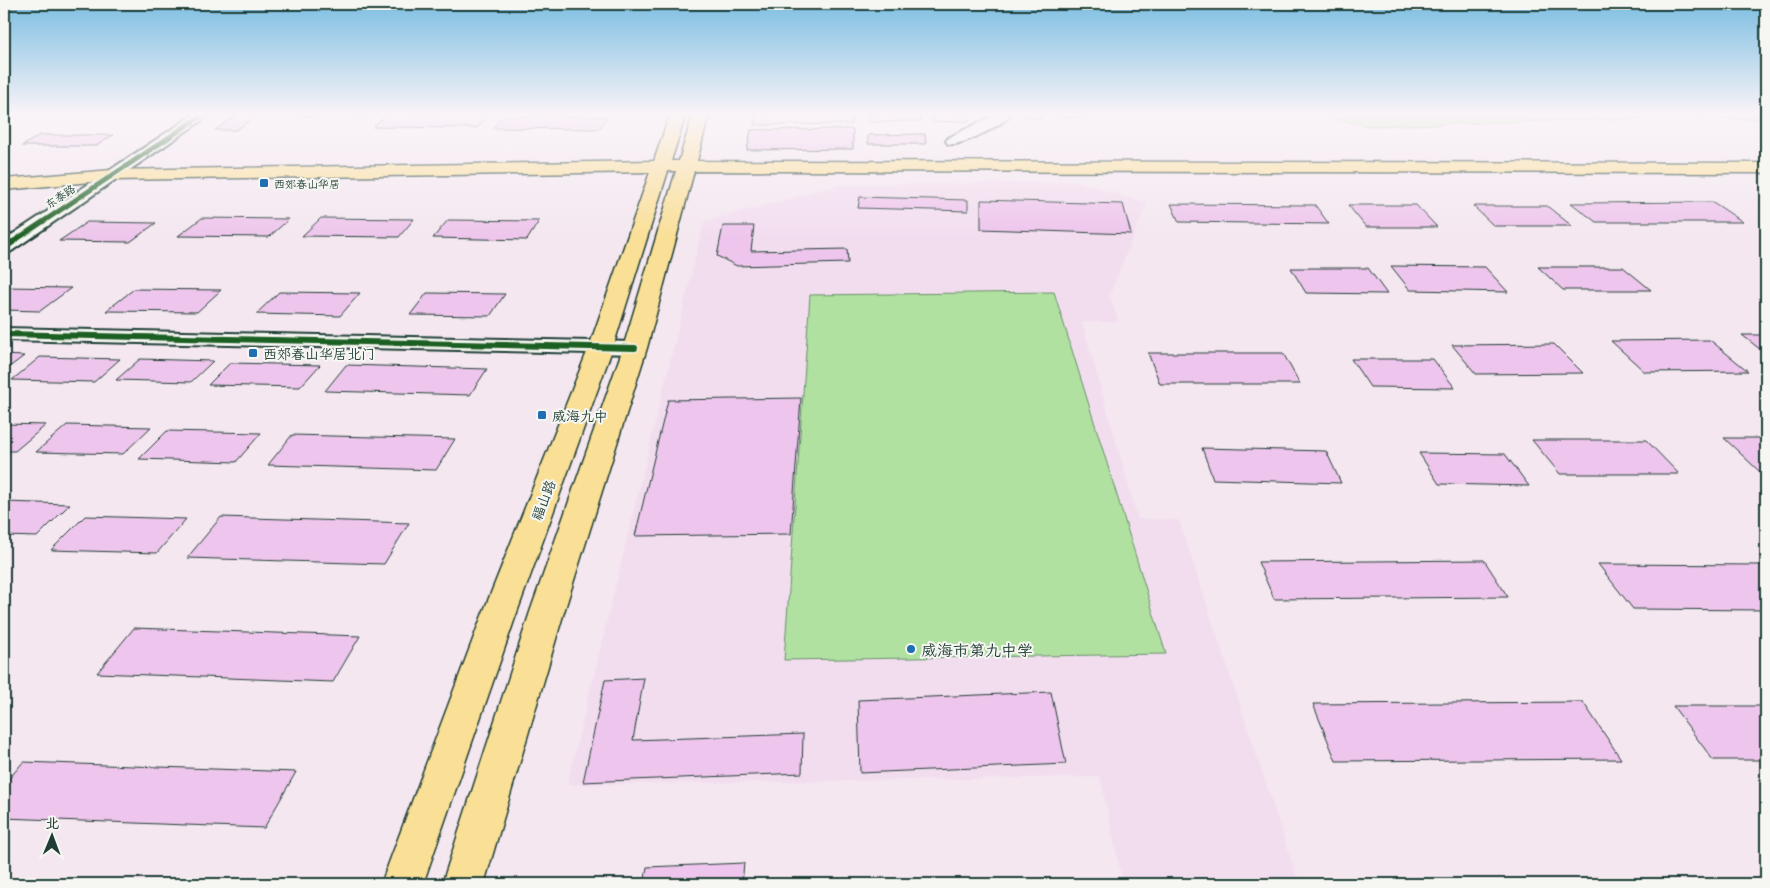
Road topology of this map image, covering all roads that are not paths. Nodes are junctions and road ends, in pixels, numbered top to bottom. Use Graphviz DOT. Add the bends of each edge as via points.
graph roads {
  1 [pos="142,155"];
  2 [pos="665,155"];
  3 [pos="690,155"];
  4 [pos="662,166"];
  5 [pos="687,166"];
  6 [pos="1766,168"];
  7 [pos="112,175"];
  8 [pos="4,184"];
  9 [pos="4,248"];
  10 [pos="4,334"];
  11 [pos="601,347"];
  12 [pos="635,348"];
  13 [pos="402,884"];
  14 [pos="463,884"];
  1 -- 7 [label="street, 东泰路"];
  2 -- 4 [label="main road, 福山路"];
  3 -- 5 [label="main road"];
  4 -- 5 [label="main road"];
  4 -- 7 [label="main road"];
  4 -- 11 [label="main road, 福山路"];
  5 -- 6 [label="main road"];
  5 -- 12 [label="main road"];
  7 -- 8 [label="main road"];
  7 -- 9 [label="street, 东泰路"];
  10 -- 11 [label="street"];
  11 -- 12 [label="street"];
  11 -- 13 [label="main road, 福山路"];
  12 -- 14 [label="main road" via="547,612"];
}
